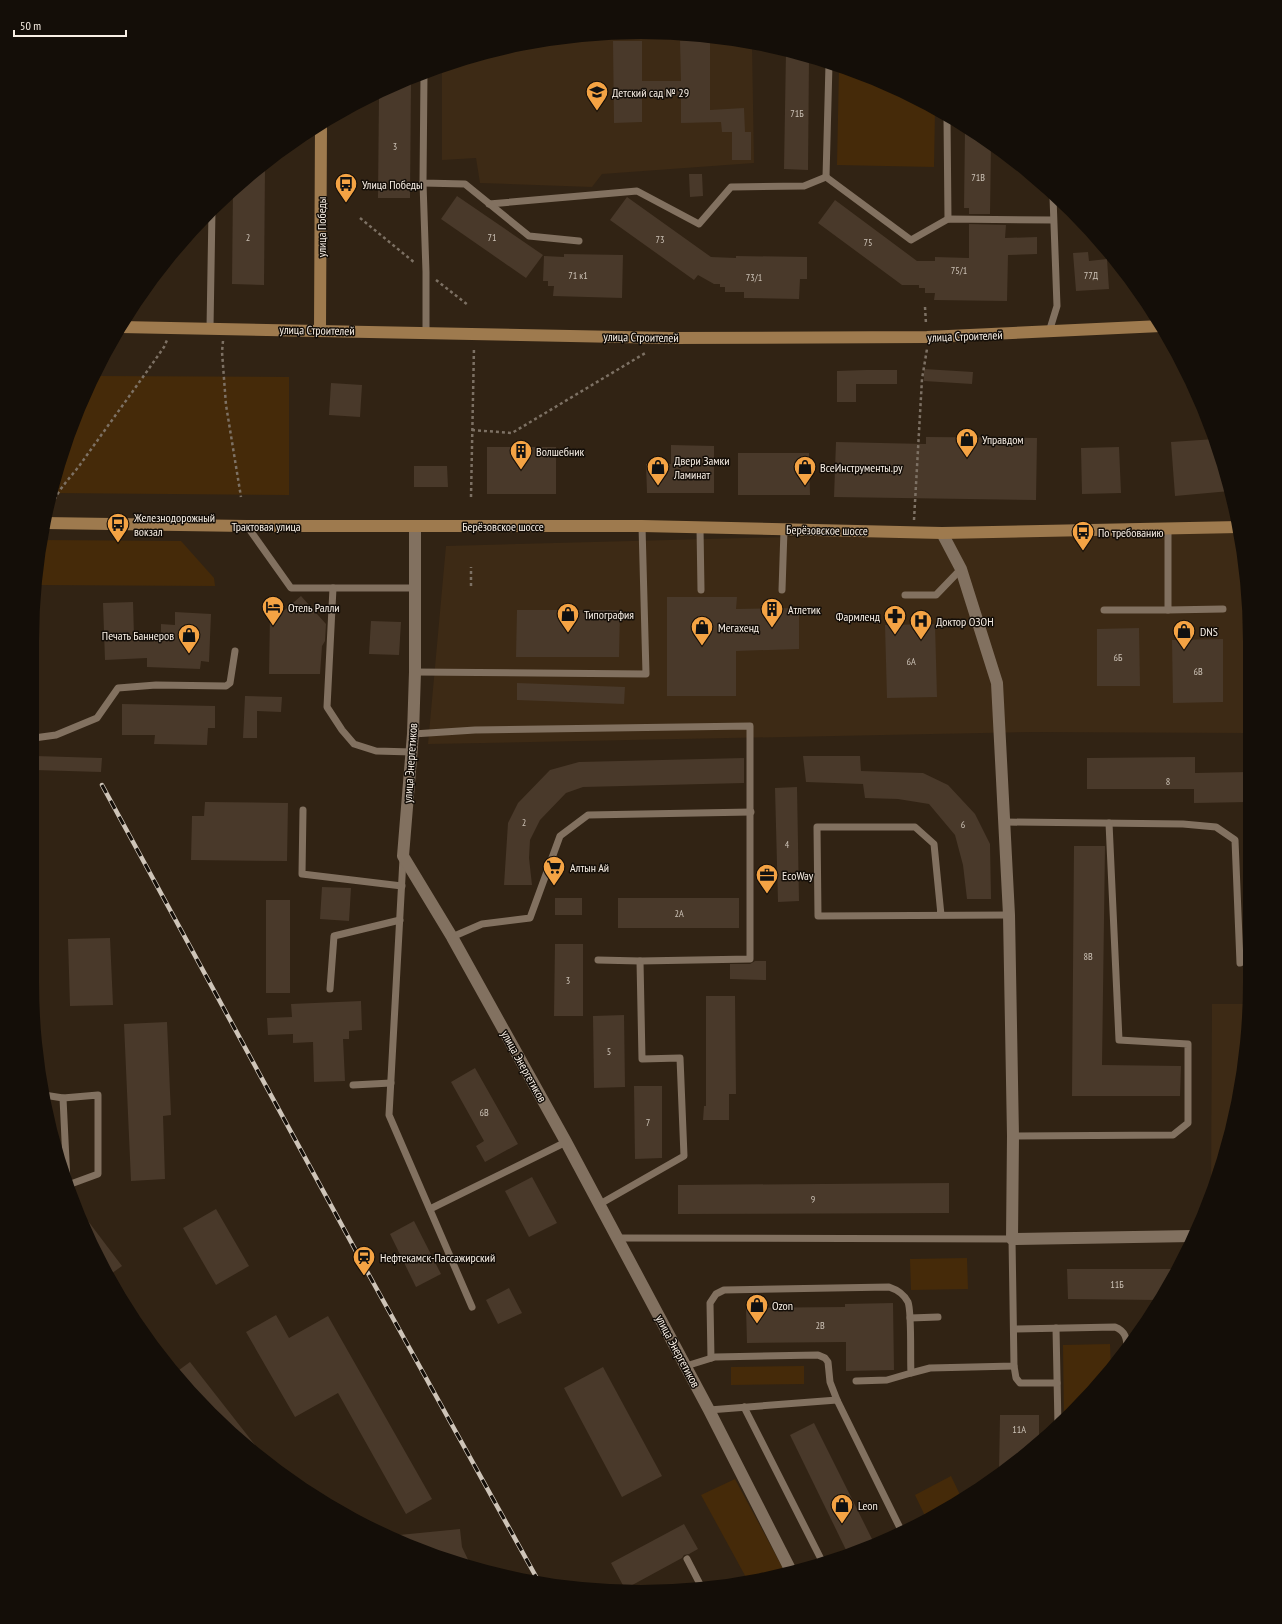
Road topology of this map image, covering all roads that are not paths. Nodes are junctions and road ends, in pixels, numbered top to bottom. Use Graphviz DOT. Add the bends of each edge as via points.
graph roads {
  1 [pos="829,69"];
  2 [pos="424,80"];
  3 [pos="947,123"];
  4 [pos="321,132"];
  5 [pos="826,177"];
  6 [pos="423,183"];
  7 [pos="1053,202"];
  8 [pos="489,204"];
  9 [pos="212,218"];
  10 [pos="948,219"];
  11 [pos="1053,220"];
  12 [pos="579,241"];
  13 [pos="1154,326"];
  14 [pos="128,327"];
  15 [pos="210,328"];
  16 [pos="320,330"];
  17 [pos="1049,332"];
  18 [pos="426,334"];
  19 [pos="51,523"];
  20 [pos="248,526"];
  21 [pos="416,526"];
  22 [pos="642,526"];
  23 [pos="1232,527"];
  24 [pos="700,528"];
  25 [pos="1168,528"];
  26 [pos="784,530"];
  27 [pos="942,533"];
  28 [pos="961,569"];
  29 [pos="333,588"];
  30 [pos="415,588"];
  31 [pos="700,590"];
  32 [pos="782,590"];
  33 [pos="905,595"];
  34 [pos="1223,609"];
  35 [pos="1104,610"];
  36 [pos="1168,610"];
  37 [pos="235,651"];
  38 [pos="415,672"];
  39 [pos="413,734"];
  40 [pos="39,737"];
  41 [pos="412,752"];
  42 [pos="303,810"];
  43 [pos="751,812"];
  44 [pos="1005,822"];
  45 [pos="1109,823"];
  46 [pos="403,856"];
  47 [pos="402,886"];
  48 [pos="1009,915"];
  49 [pos="942,916"];
  50 [pos="400,920"];
  51 [pos="452,938"];
  52 [pos="598,960"];
  53 [pos="640,961"];
  54 [pos="1240,963"];
  55 [pos="330,989"];
  56 [pos="391,1083"];
  57 [pos="353,1085"];
  58 [pos="50,1097"];
  59 [pos="63,1098"];
  60 [pos="1013,1136"];
  61 [pos="566,1142"];
  62 [pos="66,1159"];
  63 [pos="73,1182"];
  64 [pos="600,1204"];
  65 [pos="430,1209"];
  66 [pos="1187,1236"];
  67 [pos="617,1238"];
  68 [pos="1012,1239"];
  69 [pos="472,1306"];
  70 [pos="938,1317"];
  71 [pos="910,1318"];
  72 [pos="1056,1328"];
  73 [pos="1014,1329"];
  74 [pos="1125,1340"];
  75 [pos="711,1358"];
  76 [pos="686,1366"];
  77 [pos="1014,1366"];
  78 [pos="911,1373"];
  79 [pos="856,1381"];
  80 [pos="1057,1384"];
  81 [pos="837,1400"];
  82 [pos="744,1408"];
  83 [pos="709,1410"];
  84 [pos="1058,1418"];
  85 [pos="899,1526"];
  86 [pos="820,1557"];
  87 [pos="687,1559"];
  88 [pos="788,1566"];
  89 [pos="699,1582"];
  1 -- 5 [label="lane"];
  2 -- 6 [label="lane"];
  3 -- 10 [label="lane"];
  4 -- 16 [label="main road, улица Победы"];
  5 -- 8 [label="lane" via="804,186 731,187 699,224 637,191"];
  5 -- 10 [label="lane" via="911,240"];
  6 -- 8 [label="lane" via="465,184"];
  6 -- 18 [label="lane"];
  7 -- 11 [label="lane"];
  8 -- 12 [label="lane" via="529,236"];
  9 -- 15 [label="lane"];
  10 -- 11 [label="lane"];
  11 -- 17 [label="lane" via="1057,306"];
  13 -- 17 [label="main road, улица Строителей"];
  14 -- 15 [label="main road, улица Строителей"];
  15 -- 16 [label="main road, улица Строителей"];
  16 -- 18 [label="main road, улица Строителей"];
  17 -- 18 [label="main road, улица Строителей" via="927,337 670,338"];
  19 -- 20 [label="main road, Трактовая улица"];
  20 -- 21 [label="main road, Трактовая улица"];
  20 -- 29 [label="lane" via="291,588"];
  21 -- 22 [label="main road, Берёзовское шоссе"];
  21 -- 30 [label="street, улица Энергетиков"];
  22 -- 24 [label="main road, Берёзовское шоссе"];
  22 -- 38 [label="lane" via="646,674"];
  23 -- 25 [label="main road, Берёзовское шоссе"];
  24 -- 26 [label="main road, Берёзовское шоссе"];
  24 -- 31 [label="lane"];
  25 -- 27 [label="main road, Берёзовское шоссе"];
  25 -- 36 [label="lane"];
  26 -- 27 [label="main road, Берёзовское шоссе"];
  26 -- 32 [label="lane"];
  27 -- 28 [label="street"];
  28 -- 33 [label="lane" via="936,595"];
  28 -- 44 [label="street" via="997,682"];
  29 -- 30 [label="lane"];
  29 -- 41 [label="lane" via="327,707 354,744 376,751"];
  30 -- 38 [label="street, улица Энергетиков"];
  34 -- 36 [label="lane"];
  35 -- 36 [label="lane"];
  37 -- 40 [label="lane" via="230,683 226,686 156,685 118,688 97,718 56,735"];
  38 -- 39 [label="street, улица Энергетиков"];
  39 -- 41 [label="street, улица Энергетиков"];
  39 -- 43 [label="lane" via="483,730 750,726"];
  41 -- 46 [label="street, улица Энергетиков"];
  42 -- 47 [label="lane" via="302,874"];
  43 -- 51 [label="lane" via="588,815 560,836 530,918 482,924"];
  43 -- 53 [label="lane" via="750,959"];
  44 -- 45 [label="lane"];
  44 -- 48 [label="street"];
  45 -- 54 [label="lane" via="1216,827 1235,840"];
  45 -- 60 [label="lane" via="1119,1040 1188,1044 1188,1123 1173,1135"];
  46 -- 47 [label="lane"];
  46 -- 51 [label="street, улица Энергетиков"];
  47 -- 50 [label="lane"];
  48 -- 49 [label="lane"];
  48 -- 60 [label="street"];
  49 -- 49 [label="lane" via="934,844 914,827 817,827 818,916"];
  50 -- 55 [label="lane" via="334,936"];
  50 -- 56 [label="lane"];
  51 -- 61 [label="street, улица Энергетиков"];
  52 -- 53 [label="lane"];
  53 -- 64 [label="lane" via="642,1059 680,1058 684,1156"];
  56 -- 57 [label="lane"];
  56 -- 65 [label="lane" via="389,1116"];
  58 -- 59 [label="lane"];
  59 -- 62 [label="lane"];
  59 -- 63 [label="lane" via="98,1095 98,1174"];
  60 -- 68 [label="street"];
  61 -- 64 [label="street, улица Энергетиков"];
  61 -- 65 [label="lane"];
  64 -- 67 [label="street, улица Энергетиков"];
  65 -- 69 [label="lane"];
  66 -- 68 [label="street"];
  67 -- 68 [label="lane"];
  67 -- 76 [label="street, улица Энергетиков"];
  68 -- 73 [label="lane"];
  70 -- 71 [label="lane"];
  71 -- 75 [label="lane" via="910,1306 904,1296 889,1287 724,1290 716,1294 710,1303"];
  71 -- 78 [label="lane"];
  72 -- 73 [label="lane"];
  72 -- 74 [label="lane" via="1115,1327 1125,1335"];
  72 -- 80 [label="lane"];
  73 -- 77 [label="lane"];
  75 -- 76 [label="lane"];
  75 -- 81 [label="lane" via="822,1356 828,1362 830,1382"];
  76 -- 83 [label="street, улица Энергетиков"];
  77 -- 78 [label="lane" via="930,1368"];
  77 -- 80 [label="lane" via="1016,1378 1020,1383"];
  78 -- 79 [label="lane" via="887,1380"];
  80 -- 84 [label="lane"];
  81 -- 82 [label="lane"];
  81 -- 85 [label="lane"];
  82 -- 83 [label="lane"];
  82 -- 86 [label="lane"];
  83 -- 88 [label="street, улица Энергетиков"];
  87 -- 89 [label="lane"];
}
